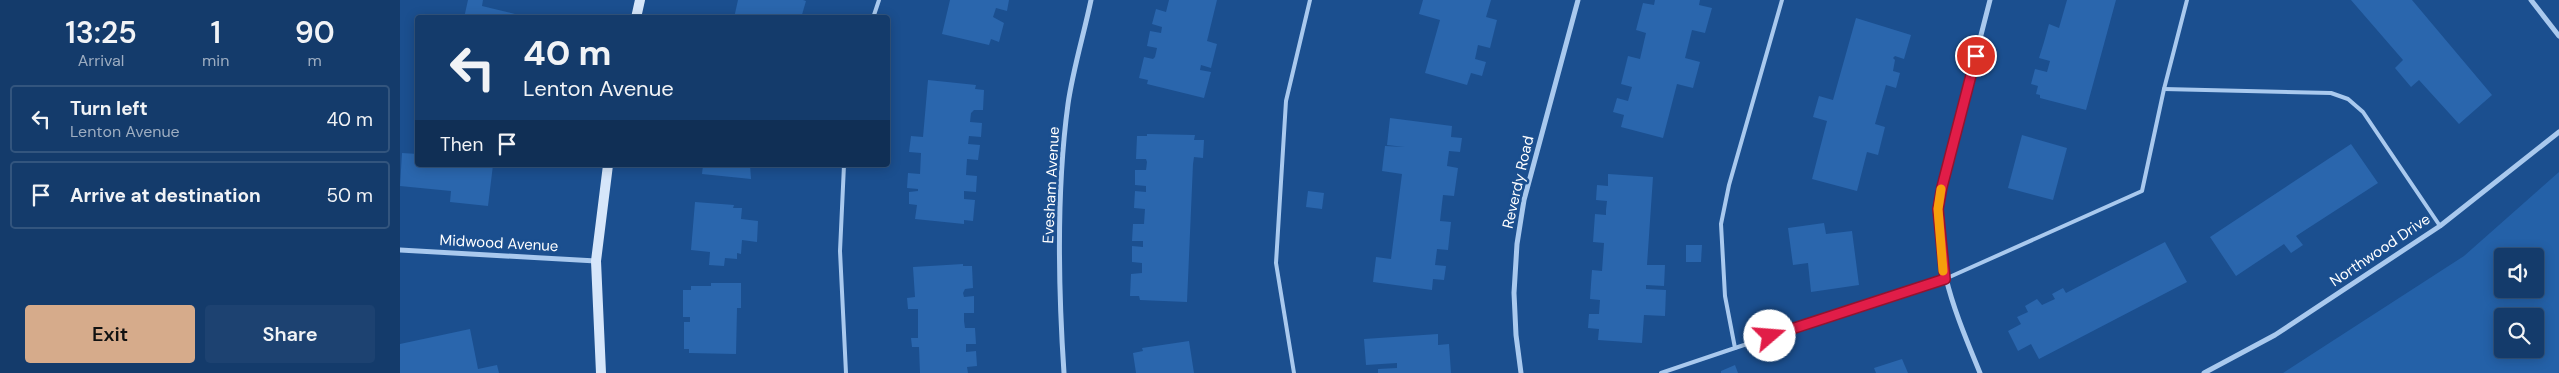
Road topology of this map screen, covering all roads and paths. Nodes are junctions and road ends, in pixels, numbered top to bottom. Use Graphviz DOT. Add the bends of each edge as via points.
graph roads {
  1 [pos="640,0"];
  2 [pos="879,0"];
  3 [pos="1091,0"];
  4 [pos="1310,0"];
  5 [pos="1578,0"];
  6 [pos="1782,0"];
  7 [pos="1990,0"];
  8 [pos="2187,0"];
  9 [pos="2530,0"];
  10 [pos="637,15"];
  11 [pos="874,15"];
  12 [pos="2559,36"];
  13 [pos="2164,89"];
  14 [pos="2559,132"];
  15 [pos="608,167"];
  16 [pos="844,167"];
  17 [pos="2440,226"];
  18 [pos="400,250"];
  19 [pos="596,261"];
  20 [pos="1945,279"];
  21 [pos="1735,348"];
  22 [pos="601,373"];
  23 [pos="846,373"];
  24 [pos="1064,373"];
  25 [pos="1294,373"];
  26 [pos="1521,373"];
  27 [pos="1661,373"];
  28 [pos="1980,373"];
  29 [pos="2204,373"];
  1 -- 10 [label="main road"];
  2 -- 11 [label="lane"];
  3 -- 24 [label="street, Evesham Avenue" via="1068,102 1062,154 1060,298"];
  4 -- 25 [label="lane" via="1286,101 1276,263"];
  5 -- 26 [label="street, Reverdy Road" via="1524,200 1516,244 1514,293"];
  6 -- 21 [label="lane" via="1729,185 1721,224 1725,296"];
  7 -- 20 [label="street" via="1938,209"];
  8 -- 13 [label="lane"];
  9 -- 12 [label="street"];
  13 -- 17 [label="lane" via="2331,93 2348,99 2363,112"];
  13 -- 20 [label="lane" via="2142,191"];
  14 -- 17 [label="street, Northwood Drive"];
  15 -- 19 [label="main road"];
  16 -- 23 [label="lane" via="840,252"];
  17 -- 29 [label="street, Northwood Drive" via="2275,335"];
  18 -- 19 [label="street, Midwood Avenue"];
  19 -- 22 [label="main road"];
  20 -- 21 [label="lane"];
  20 -- 28 [label="street" via="1949,298"];
  21 -- 27 [label="lane"];
}
